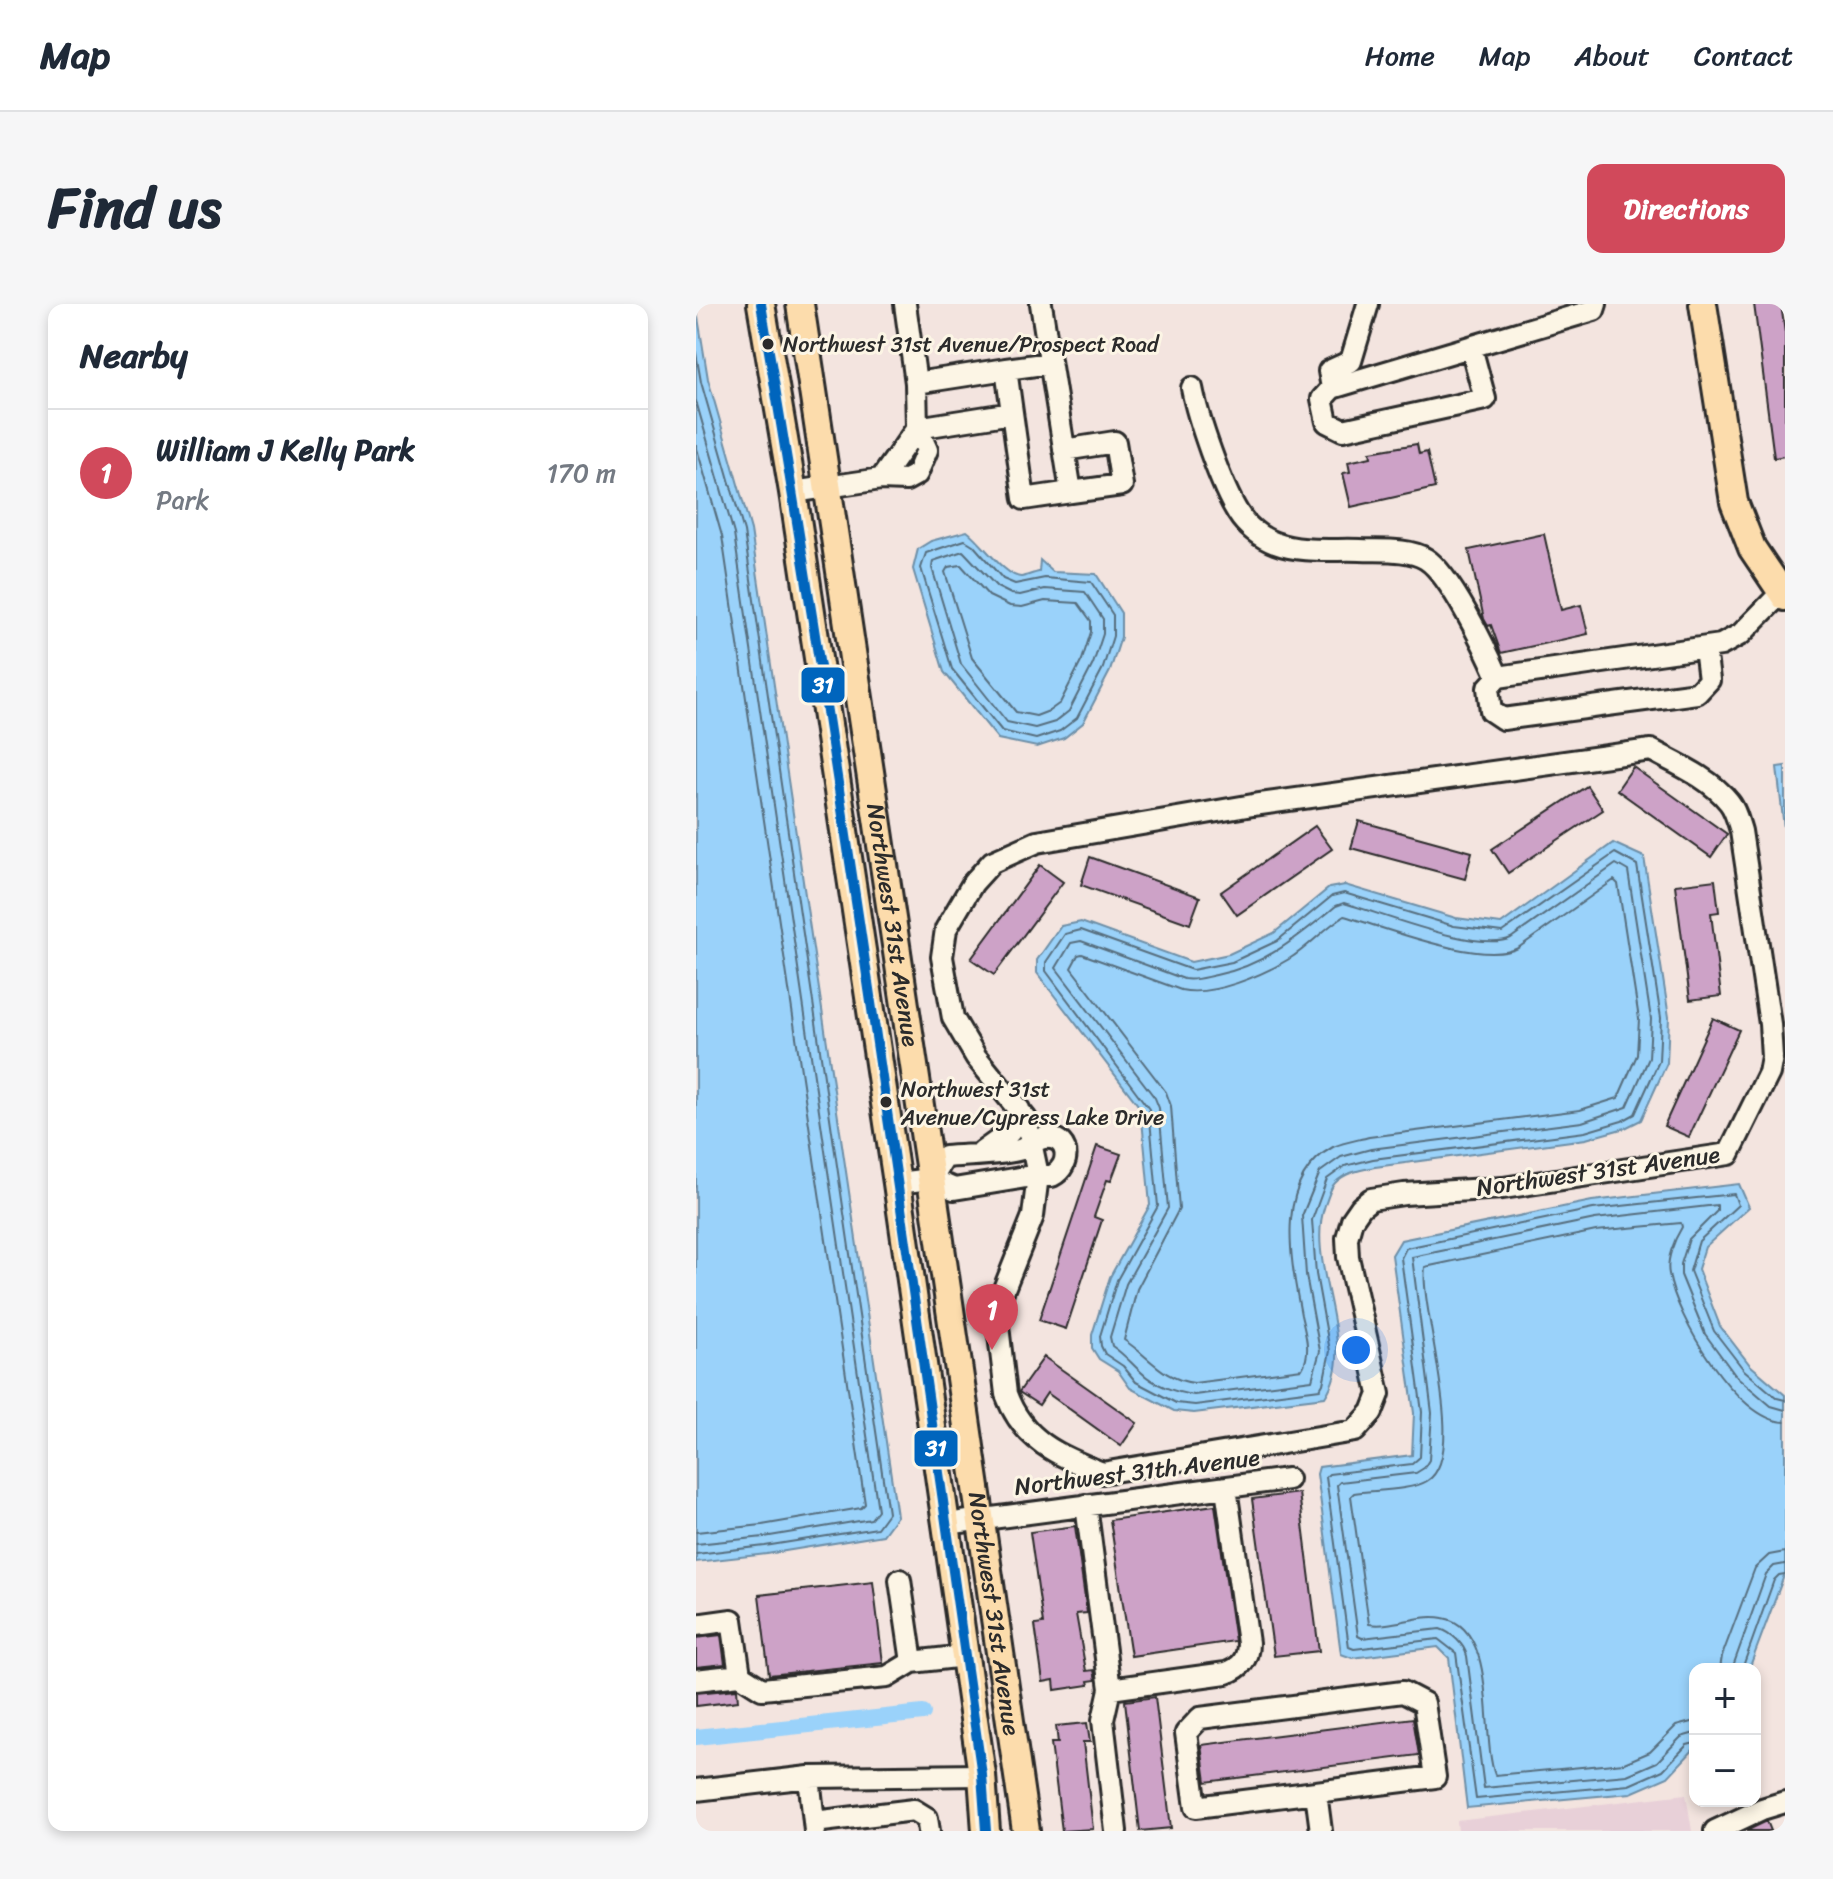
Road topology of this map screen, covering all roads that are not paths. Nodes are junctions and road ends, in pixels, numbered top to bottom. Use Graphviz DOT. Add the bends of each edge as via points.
graph roads {
  1 [pos="761,304"];
  2 [pos="800,304"];
  3 [pos="905,304"];
  4 [pos="1041,304"];
  5 [pos="1368,304"];
  6 [pos="1596,304"];
  7 [pos="1703,304"];
  8 [pos="1471,347"];
  9 [pos="1050,363"];
  10 [pos="1006,369"];
  11 [pos="916,383"];
  12 [pos="1192,388"];
  13 [pos="1332,388"];
  14 [pos="1012,413"];
  15 [pos="917,428"];
  16 [pos="1064,450"];
  17 [pos="827,487"];
  18 [pos="793,492"];
  19 [pos="1071,492"];
  20 [pos="1783,595"];
  21 [pos="1705,648"];
  22 [pos="1498,677"];
  23 [pos="1019,1109"];
  24 [pos="1032,1143"];
  25 [pos="981,1153"];
  26 [pos="1038,1175"];
  27 [pos="931,1179"];
  28 [pos="897,1183"];
  29 [pos="1288,1479"];
  30 [pos="1226,1488"];
  31 [pos="1086,1505"];
  32 [pos="980,1517"];
  33 [pos="946,1524"];
  34 [pos="900,1580"];
  35 [pos="696,1625"];
  36 [pos="965,1656"];
  37 [pos="912,1662"];
  38 [pos="740,1675"];
  39 [pos="696,1680"];
  40 [pos="1110,1689"];
  41 [pos="982,1775"];
  42 [pos="809,1777"];
  43 [pos="696,1790"];
  44 [pos="1316,1793"];
  45 [pos="1785,1802"];
  46 [pos="815,1826"];
  47 [pos="929,1831"];
  48 [pos="986,1831"];
  49 [pos="1026,1831"];
  50 [pos="1116,1831"];
  51 [pos="1321,1831"];
  52 [pos="1715,1831"];
  1 -- 18 [label="main road, Northwest 31st Avenue"];
  2 -- 17 [label="main road, Northwest 31st Avenue"];
  3 -- 11 [label="street"];
  4 -- 9 [label="street"];
  5 -- 13 [label="street" via="1351,361 1329,371"];
  6 -- 8 [label="street" via="1594,310"];
  7 -- 20 [label="main road" via="1734,502 1752,548"];
  8 -- 13 [label="street"];
  8 -- 13 [label="street" via="1485,399 1343,430 1327,422 1322,399"];
  9 -- 10 [label="street"];
  9 -- 16 [label="street"];
  10 -- 11 [label="street"];
  10 -- 14 [label="street"];
  11 -- 15 [label="street"];
  12 -- 22 [label="street" via="1230,498 1250,528 1274,543 1297,548 1423,557 1438,568"];
  14 -- 15 [label="street"];
  14 -- 19 [label="street" via="1024,499"];
  15 -- 17 [label="street" via="927,450 917,474 906,480"];
  16 -- 19 [label="street"];
  16 -- 19 [label="street" via="1115,442 1122,485"];
  17 -- 18 [label="street"];
  17 -- 27 [label="main road, Northwest 31st Avenue"];
  18 -- 28 [label="main road, Northwest 31st Avenue"];
  20 -- 21 [label="street" via="1741,634"];
  21 -- 22 [label="street"];
  21 -- 22 [label="street" via="1709,680 1697,693 1503,719 1491,711 1488,688"];
  23 -- 24 [label="street, Northwest 31st Avenue"];
  23 -- 25 [label="street" via="1010,1132"];
  23 -- 26 [label="street, Northwest 31st Avenue" via="976,1057 953,1018 942,957 946,929 973,883 992,862 1026,847 1253,805 1651,750 1703,779 1731,804 1741,831 1772,1057 1729,1154 1503,1188 1371,1199 1352,1220 1347,1238 1379,1394 1355,1431 1102,1473 1063,1457 1026,1431 1006,1394 996,1309 1033,1216"];
  24 -- 25 [label="street"];
  24 -- 26 [label="street, Northwest 31st Avenue"];
  24 -- 26 [label="street" via="1057,1140 1065,1150 1066,1163 1058,1173"];
  25 -- 27 [label="street" via="945,1157"];
  26 -- 27 [label="street" via="954,1189"];
  27 -- 28 [label="street"];
  27 -- 32 [label="main road, Northwest 31st Avenue"];
  28 -- 33 [label="main road, Northwest 31st Avenue"];
  29 -- 30 [label="street, Northwest 31th Avenue"];
  30 -- 31 [label="street, Northwest 31th Avenue"];
  30 -- 40 [label="street" via="1246,1658 1226,1673"];
  31 -- 32 [label="street, Northwest 31th Avenue"];
  31 -- 40 [label="street"];
  32 -- 33 [label="street, Northwest 31th Avenue"];
  32 -- 49 [label="main road, Northwest 31st Avenue"];
  33 -- 36 [label="main road, Northwest 31st Avenue"];
  34 -- 37 [label="street"];
  35 -- 38 [label="street" via="732,1620"];
  36 -- 37 [label="street"];
  36 -- 41 [label="main road, Northwest 31st Avenue"];
  37 -- 38 [label="street" via="887,1677 762,1689"];
  38 -- 39 [label="street"];
  40 -- 50 [label="street" via="1103,1720"];
  41 -- 42 [label="street"];
  41 -- 48 [label="main road, Northwest 31st Avenue"];
  42 -- 43 [label="street"];
  42 -- 46 [label="street"];
  44 -- 44 [label="street" via="1196,1807 1186,1733 1200,1718 1403,1692 1424,1703 1435,1777"];
  44 -- 51 [label="street"];
  45 -- 52 [label="street"];
  46 -- 47 [label="street" via="914,1810 927,1818"];
}
